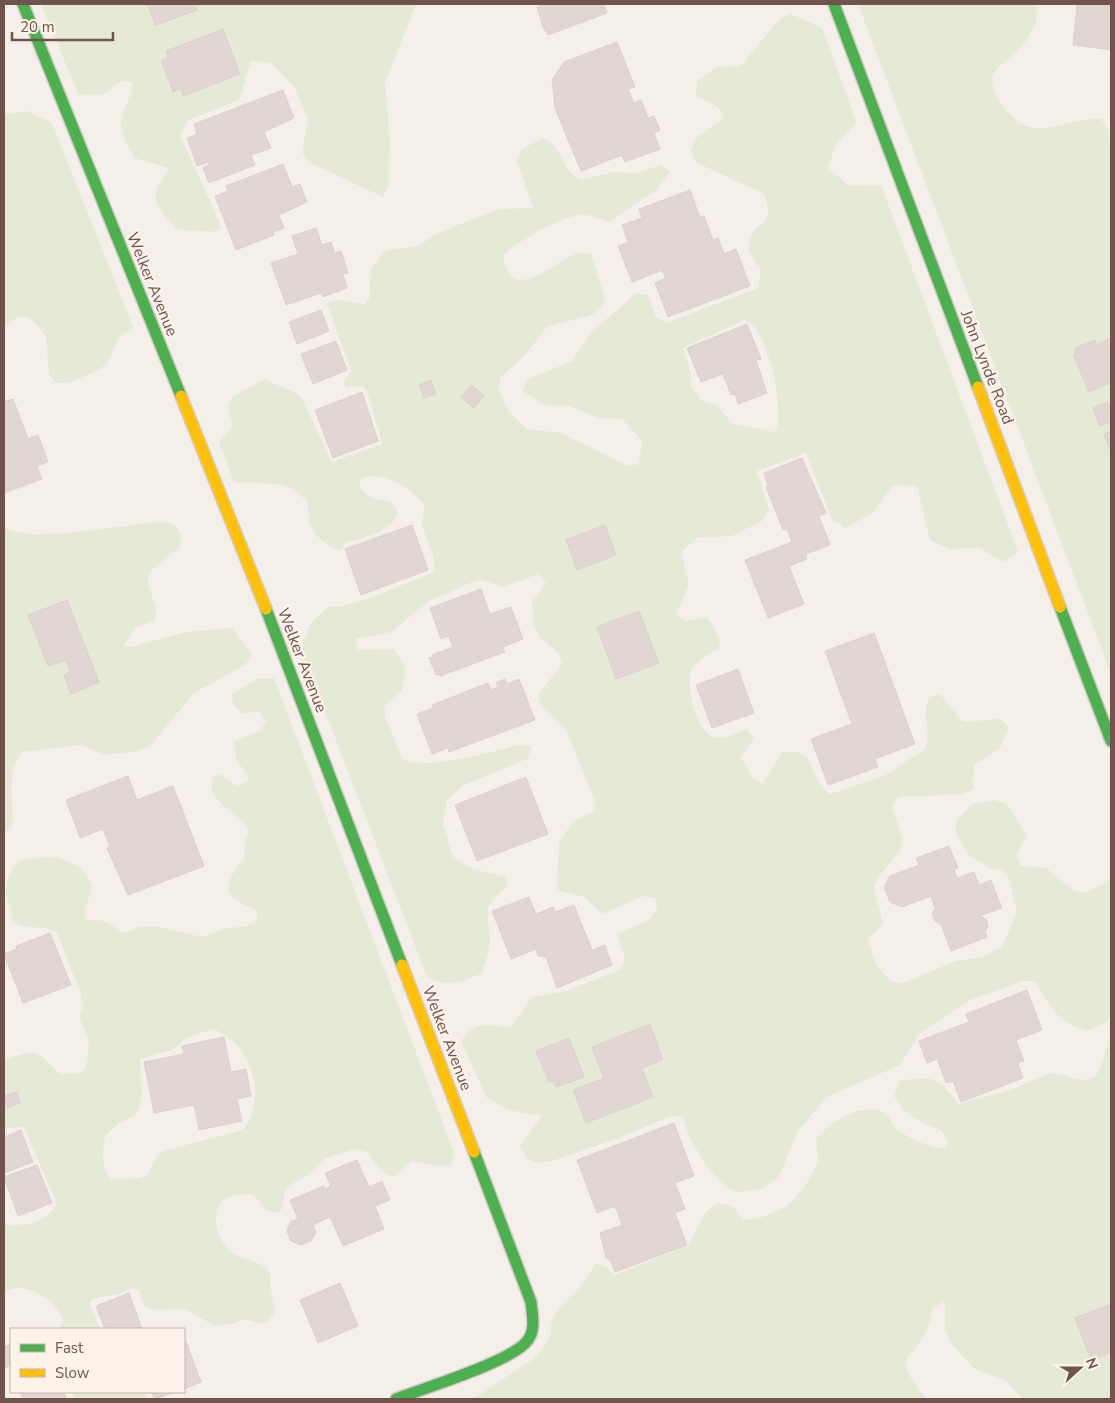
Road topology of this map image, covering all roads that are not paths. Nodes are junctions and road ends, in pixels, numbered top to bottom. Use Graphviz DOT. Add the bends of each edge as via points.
graph roads {
  1 [pos="23,4"];
  2 [pos="834,4"];
  3 [pos="1111,741"];
  4 [pos="396,1399"];
  1 -- 4 [label="street, Welker Avenue" via="280,644 531,1302 533,1334 523,1348"];
  2 -- 3 [label="street, John Lynde Road"];
}
